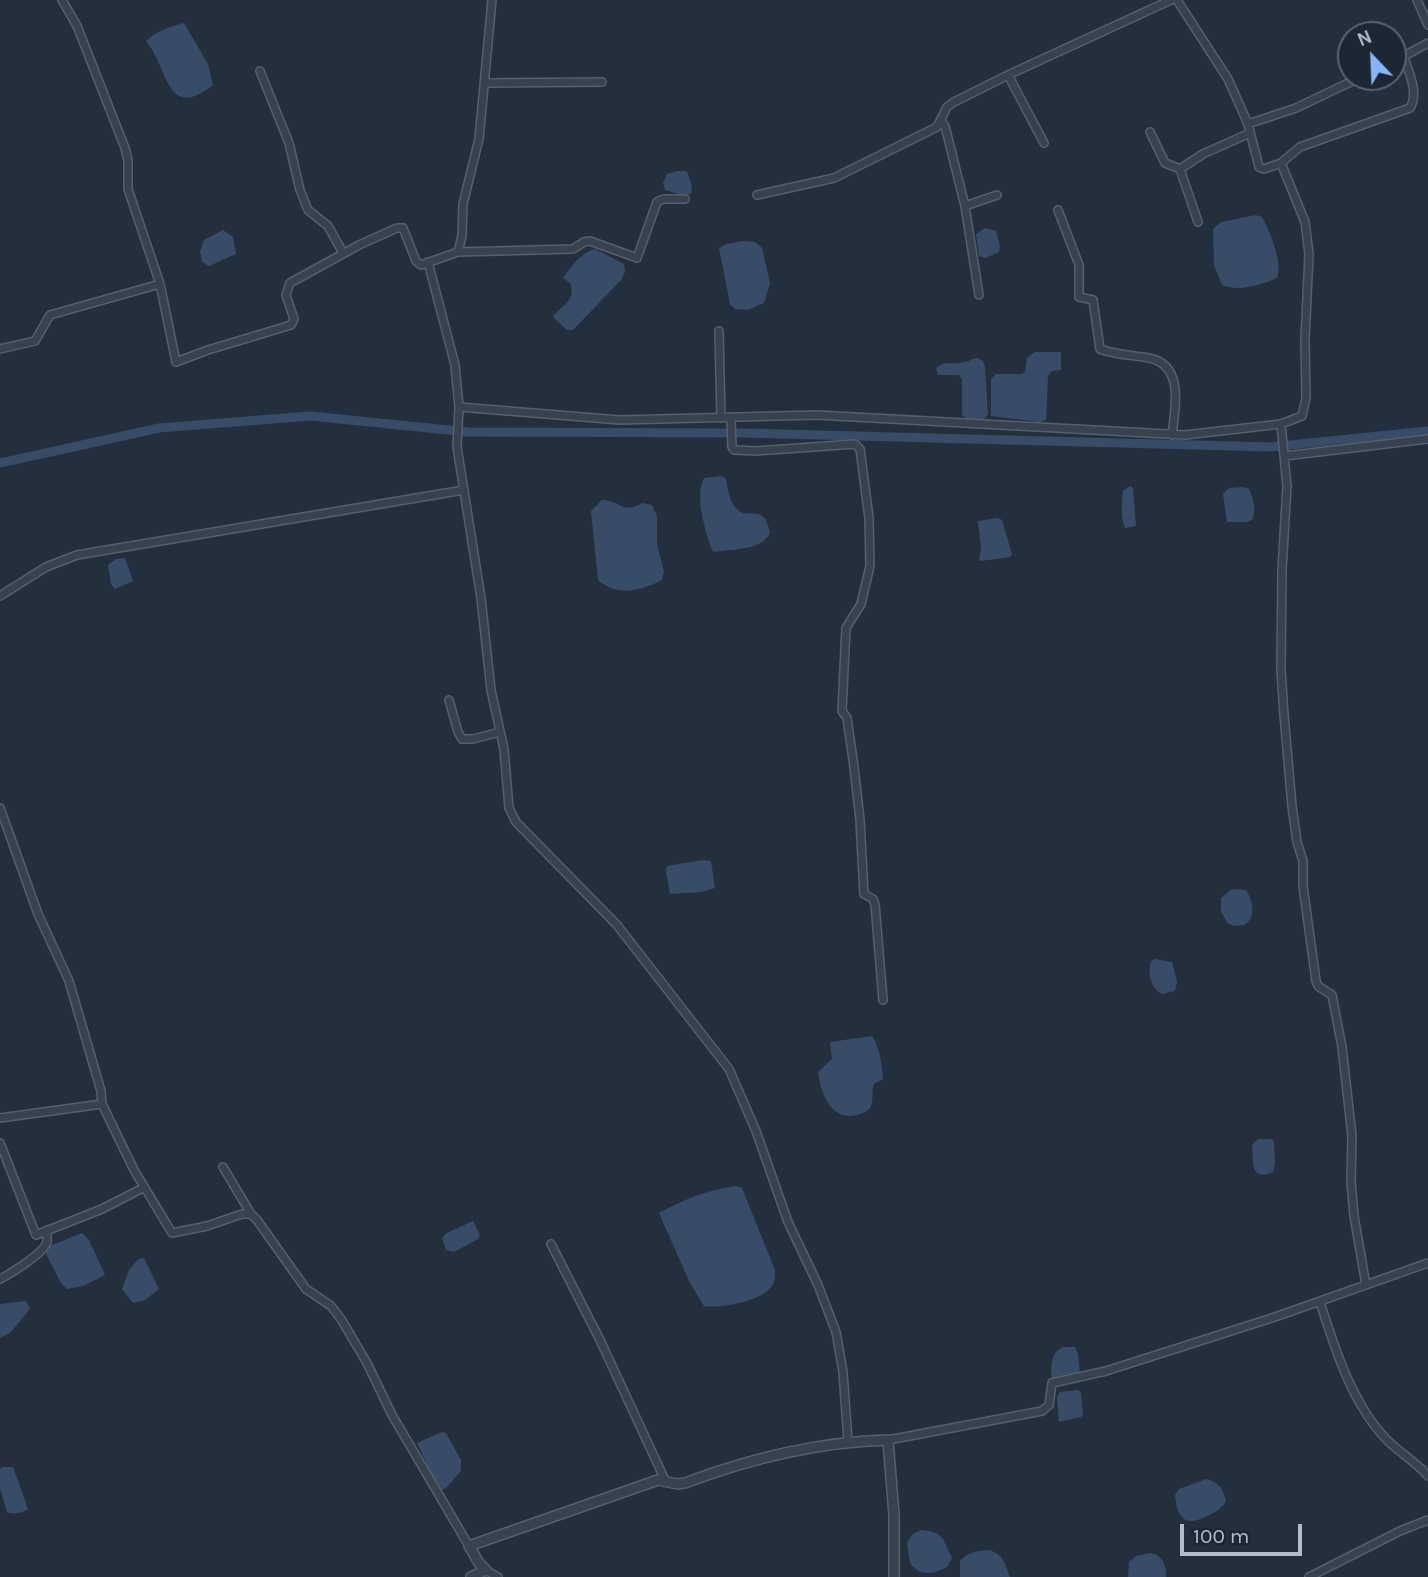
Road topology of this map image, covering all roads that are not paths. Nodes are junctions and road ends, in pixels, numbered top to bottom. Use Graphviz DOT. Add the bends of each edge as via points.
graph roads {
  1 [pos="62,0"];
  2 [pos="492,0"];
  3 [pos="1171,0"];
  4 [pos="1177,0"];
  5 [pos="1417,0"];
  6 [pos="1428,25"];
  7 [pos="1428,43"];
  8 [pos="1407,55"];
  9 [pos="1407,67"];
  10 [pos="260,71"];
  11 [pos="1008,75"];
  12 [pos="602,82"];
  13 [pos="486,83"];
  14 [pos="1337,89"];
  15 [pos="941,121"];
  16 [pos="1249,128"];
  17 [pos="1150,132"];
  18 [pos="1044,143"];
  19 [pos="1281,163"];
  20 [pos="1180,169"];
  21 [pos="757,195"];
  22 [pos="998,195"];
  23 [pos="685,199"];
  24 [pos="965,206"];
  25 [pos="1058,210"];
  26 [pos="1198,222"];
  27 [pos="458,252"];
  28 [pos="343,253"];
  29 [pos="428,262"];
  30 [pos="160,284"];
  31 [pos="979,295"];
  32 [pos="719,331"];
  33 [pos="0,349"];
  34 [pos="458,410"];
  35 [pos="721,418"];
  36 [pos="731,422"];
  37 [pos="1281,424"];
  38 [pos="1172,435"];
  39 [pos="1428,439"];
  40 [pos="1285,453"];
  41 [pos="464,490"];
  42 [pos="0,596"];
  43 [pos="449,700"];
  44 [pos="500,732"];
  45 [pos="0,808"];
  46 [pos="883,1000"];
  47 [pos="102,1104"];
  48 [pos="0,1118"];
  49 [pos="0,1143"];
  50 [pos="223,1167"];
  51 [pos="144,1188"];
  52 [pos="251,1214"];
  53 [pos="47,1230"];
  54 [pos="551,1244"];
  55 [pos="1428,1264"];
  56 [pos="0,1279"];
  57 [pos="1366,1285"];
  58 [pos="1320,1302"];
  59 [pos="888,1440"];
  60 [pos="848,1441"];
  61 [pos="1428,1476"];
  62 [pos="664,1480"];
  63 [pos="1428,1520"];
  64 [pos="470,1546"];
  65 [pos="486,1570"];
  66 [pos="471,1577"];
  67 [pos="498,1577"];
  68 [pos="894,1577"];
  69 [pos="1309,1577"];
  1 -- 30 [label="street" via="77,26 125,148 128,189"];
  2 -- 13 [label="street"];
  3 -- 11 [label="street"];
  4 -- 16 [label="street" via="1228,79"];
  5 -- 6 [label="street"];
  7 -- 8 [label="street"];
  9 -- 19 [label="street" via="1413,87 1410,108 1300,147"];
  10 -- 28 [label="street" via="289,143 308,210 328,226"];
  11 -- 15 [label="street" via="947,107"];
  11 -- 18 [label="street"];
  12 -- 13 [label="street"];
  13 -- 27 [label="street"];
  14 -- 16 [label="street"];
  15 -- 21 [label="street" via="834,178"];
  15 -- 24 [label="street"];
  16 -- 19 [label="street" via="1259,167"];
  16 -- 20 [label="street"];
  17 -- 20 [label="street" via="1165,163"];
  19 -- 37 [label="street" via="1304,222 1309,254 1306,398 1302,416"];
  20 -- 26 [label="street"];
  22 -- 24 [label="street"];
  23 -- 27 [label="street" via="657,202 637,258 590,241 573,249"];
  24 -- 31 [label="street"];
  25 -- 38 [label="street" via="1079,265 1079,297 1093,300 1100,349 1154,359 1173,376"];
  27 -- 29 [label="street"];
  28 -- 29 [label="street" via="403,228 418,264"];
  28 -- 30 [label="street" via="290,283 286,295 294,319 291,325 176,362"];
  29 -- 34 [label="street" via="455,365"];
  30 -- 33 [label="street" via="50,315 35,341"];
  32 -- 35 [label="street"];
  34 -- 35 [label="street" via="620,420"];
  34 -- 41 [label="street" via="457,447"];
  35 -- 36 [label="street"];
  36 -- 38 [label="street" via="817,415"];
  36 -- 46 [label="street" via="734,450 855,444 860,449 870,566 861,604 846,628 842,711 855,767 864,894 874,904"];
  37 -- 38 [label="street"];
  37 -- 40 [label="street"];
  39 -- 40 [label="street"];
  40 -- 57 [label="street" via="1281,670 1292,806 1316,981 1332,995 1340,1033 1352,1136 1354,1216"];
  41 -- 42 [label="street" via="78,555 46,567"];
  41 -- 44 [label="street"];
  43 -- 44 [label="street" via="463,738"];
  44 -- 60 [label="street" via="509,808 516,822 617,925 729,1069 836,1332"];
  45 -- 47 [label="street" via="38,914 69,981"];
  47 -- 48 [label="street"];
  47 -- 51 [label="street"];
  49 -- 53 [label="street" via="36,1235"];
  50 -- 52 [label="street"];
  51 -- 52 [label="street" via="172,1233"];
  51 -- 53 [label="street"];
  52 -- 64 [label="street" via="306,1289 341,1319"];
  53 -- 56 [label="street" via="46,1245 40,1252"];
  54 -- 62 [label="street"];
  55 -- 57 [label="street"];
  57 -- 58 [label="street"];
  58 -- 59 [label="street" via="1106,1371 1052,1383 1049,1405 1042,1411"];
  58 -- 61 [label="street" via="1362,1406 1387,1439"];
  59 -- 60 [label="street"];
  59 -- 68 [label="street"];
  60 -- 62 [label="street" via="758,1457 685,1483"];
  62 -- 64 [label="street" via="620,1491"];
  63 -- 69 [label="street"];
  64 -- 65 [label="street"];
  65 -- 66 [label="street"];
  65 -- 67 [label="street"];
}
